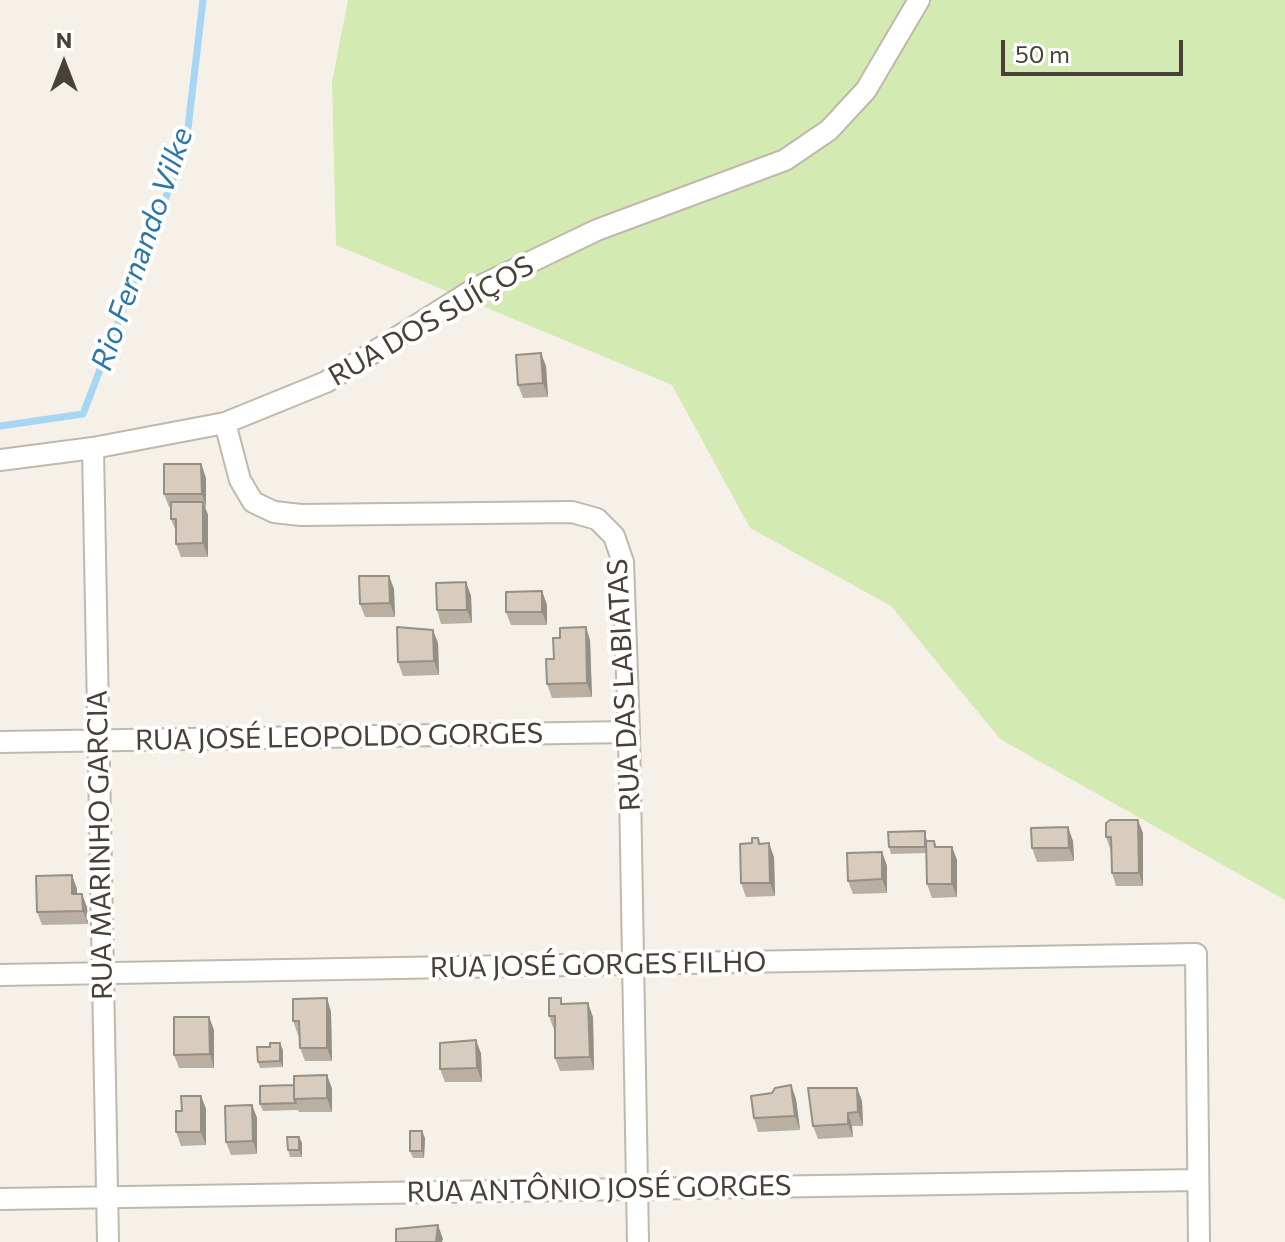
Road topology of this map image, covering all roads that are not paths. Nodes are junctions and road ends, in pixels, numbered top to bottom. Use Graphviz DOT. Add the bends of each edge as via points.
graph roads {
  1 [pos="919,0"];
  2 [pos="225,423"];
  3 [pos="93,448"];
  4 [pos="0,460"];
  5 [pos="629,732"];
  6 [pos="98,740"];
  7 [pos="0,742"];
  8 [pos="634,964"];
  9 [pos="103,973"];
  10 [pos="0,975"];
  11 [pos="1198,1180"];
  12 [pos="637,1189"];
  13 [pos="107,1197"];
  14 [pos="0,1199"];
  15 [pos="108,1242"];
  16 [pos="638,1242"];
  17 [pos="1199,1242"];
  1 -- 2 [label="street, RUA DOS SUÍÇOS" via="866,90 829,130 785,160 597,230 476,288 326,382"];
  2 -- 3 [label="street, RUA DOS SUÍÇOS"];
  2 -- 5 [label="street, RUA DAS LABIATAS" via="240,480 253,502 274,512 572,512 597,519 614,536 623,562"];
  3 -- 4 [label="street, RUA DOS SUÍÇOS"];
  3 -- 6 [label="street, RUA MARINHO GARCIA"];
  5 -- 6 [label="street, RUA JOSÉ LEOPOLDO GORGES"];
  5 -- 8 [label="street, RUA DAS LABIATAS"];
  6 -- 7 [label="street, RUA JOSÉ LEOPOLDO GORGES"];
  6 -- 9 [label="street, RUA MARINHO GARCIA"];
  8 -- 9 [label="street, RUA JOSÉ GORGES FILHO"];
  8 -- 11 [label="street, RUA JOSÉ GORGES FILHO" via="1196,954"];
  8 -- 12 [label="street, RUA DAS LABIATAS"];
  9 -- 10 [label="street, RUA JOSÉ GORGES FILHO"];
  9 -- 13 [label="street, RUA MARINHO GARCIA"];
  11 -- 12 [label="street, RUA ANTÔNIO JOSÉ GORGES"];
  11 -- 17 [label="street"];
  12 -- 13 [label="street, RUA ANTÔNIO JOSÉ GORGES"];
  12 -- 16 [label="street, RUA DAS LABIATAS"];
  13 -- 14 [label="street, RUA ANTÔNIO JOSÉ GORGES"];
  13 -- 15 [label="street, RUA MARINHO GARCIA"];
}
